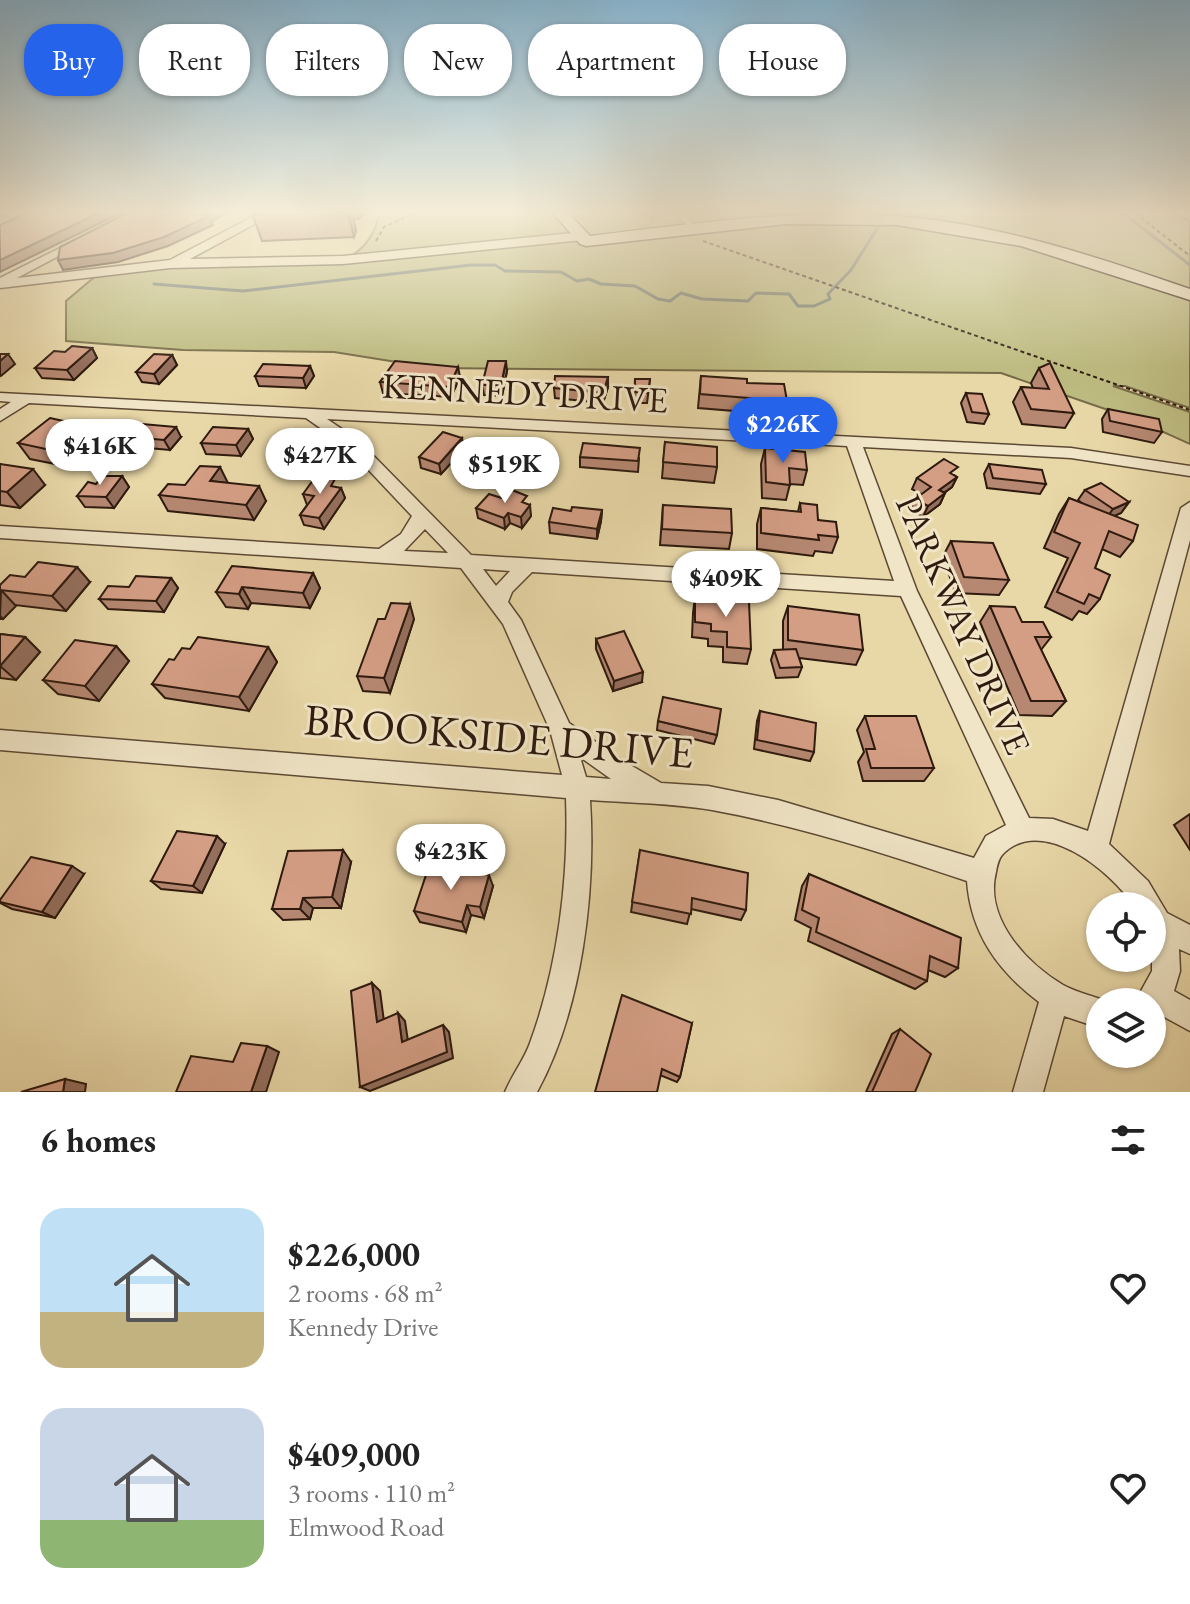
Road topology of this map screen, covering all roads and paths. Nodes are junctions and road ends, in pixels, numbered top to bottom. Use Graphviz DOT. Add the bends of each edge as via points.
graph roads {
  1 [pos="38,264"];
  2 [pos="170,264"];
  3 [pos="763,264"];
  4 [pos="1098,264"];
  5 [pos="1118,264"];
  6 [pos="0,284"];
  7 [pos="1190,289"];
  8 [pos="1190,295"];
  9 [pos="0,397"];
  10 [pos="26,398"];
  11 [pos="1190,410"];
  12 [pos="309,413"];
  13 [pos="0,416"];
  14 [pos="392,417"];
  15 [pos="853,441"];
  16 [pos="352,443"];
  17 [pos="1190,471"];
  18 [pos="1190,508"];
  19 [pos="421,514"];
  20 [pos="0,532"];
  21 [pos="383,555"];
  22 [pos="465,560"];
  23 [pos="529,564"];
  24 [pos="905,589"];
  25 [pos="498,603"];
  26 [pos="561,730"];
  27 [pos="0,740"];
  28 [pos="577,788"];
  29 [pos="661,793"];
  30 [pos="1022,831"];
  31 [pos="1095,849"];
  32 [pos="981,873"];
  33 [pos="1138,892"];
  34 [pos="1166,922"];
  35 [pos="1190,940"];
  36 [pos="1055,998"];
  37 [pos="1166,1005"];
  38 [pos="1086,1011"];
  39 [pos="1190,1016"];
  40 [pos="520,1092"];
  41 [pos="1028,1092"];
  1 -- 6 [label="street"];
  2 -- 6 [label="street"];
  3 -- 11 [label="path"];
  4 -- 8 [label="main road"];
  5 -- 7 [label="main road"];
  9 -- 10 [label="street, KENNEDY DRIVE"];
  10 -- 12 [label="street, KENNEDY DRIVE"];
  10 -- 13 [label="street"];
  12 -- 14 [label="street, KENNEDY DRIVE"];
  12 -- 16 [label="street"];
  14 -- 15 [label="street, KENNEDY DRIVE"];
  14 -- 16 [label="street" via="368,427"];
  15 -- 17 [label="street, KENNEDY DRIVE" via="1071,453"];
  15 -- 24 [label="street, PARKWAY DRIVE"];
  16 -- 19 [label="street"];
  18 -- 31 [label="street"];
  19 -- 21 [label="street" via="411,537"];
  19 -- 22 [label="street"];
  20 -- 21 [label="street"];
  21 -- 22 [label="street"];
  22 -- 23 [label="street"];
  22 -- 25 [label="street"];
  23 -- 24 [label="street"];
  23 -- 25 [label="street" via="504,588"];
  24 -- 30 [label="street, PARKWAY DRIVE"];
  25 -- 26 [label="street" via="511,620"];
  26 -- 28 [label="street"];
  26 -- 29 [label="street" via="612,767"];
  27 -- 28 [label="street, BROOKSIDE DRIVE"];
  28 -- 29 [label="street, BROOKSIDE DRIVE"];
  28 -- 40 [label="street" via="579,851 566,968 543,1051"];
  29 -- 32 [label="street, BROOKSIDE DRIVE" via="773,809"];
  30 -- 31 [label="street" via="1057,833"];
  30 -- 32 [label="street" via="1002,838 988,852"];
  31 -- 33 [label="street" via="1121,869"];
  32 -- 36 [label="street" via="985,911 1005,952"];
  34 -- 35 [label="street"];
  36 -- 38 [label="street"];
  36 -- 41 [label="street"];
  37 -- 39 [label="street"];
}
